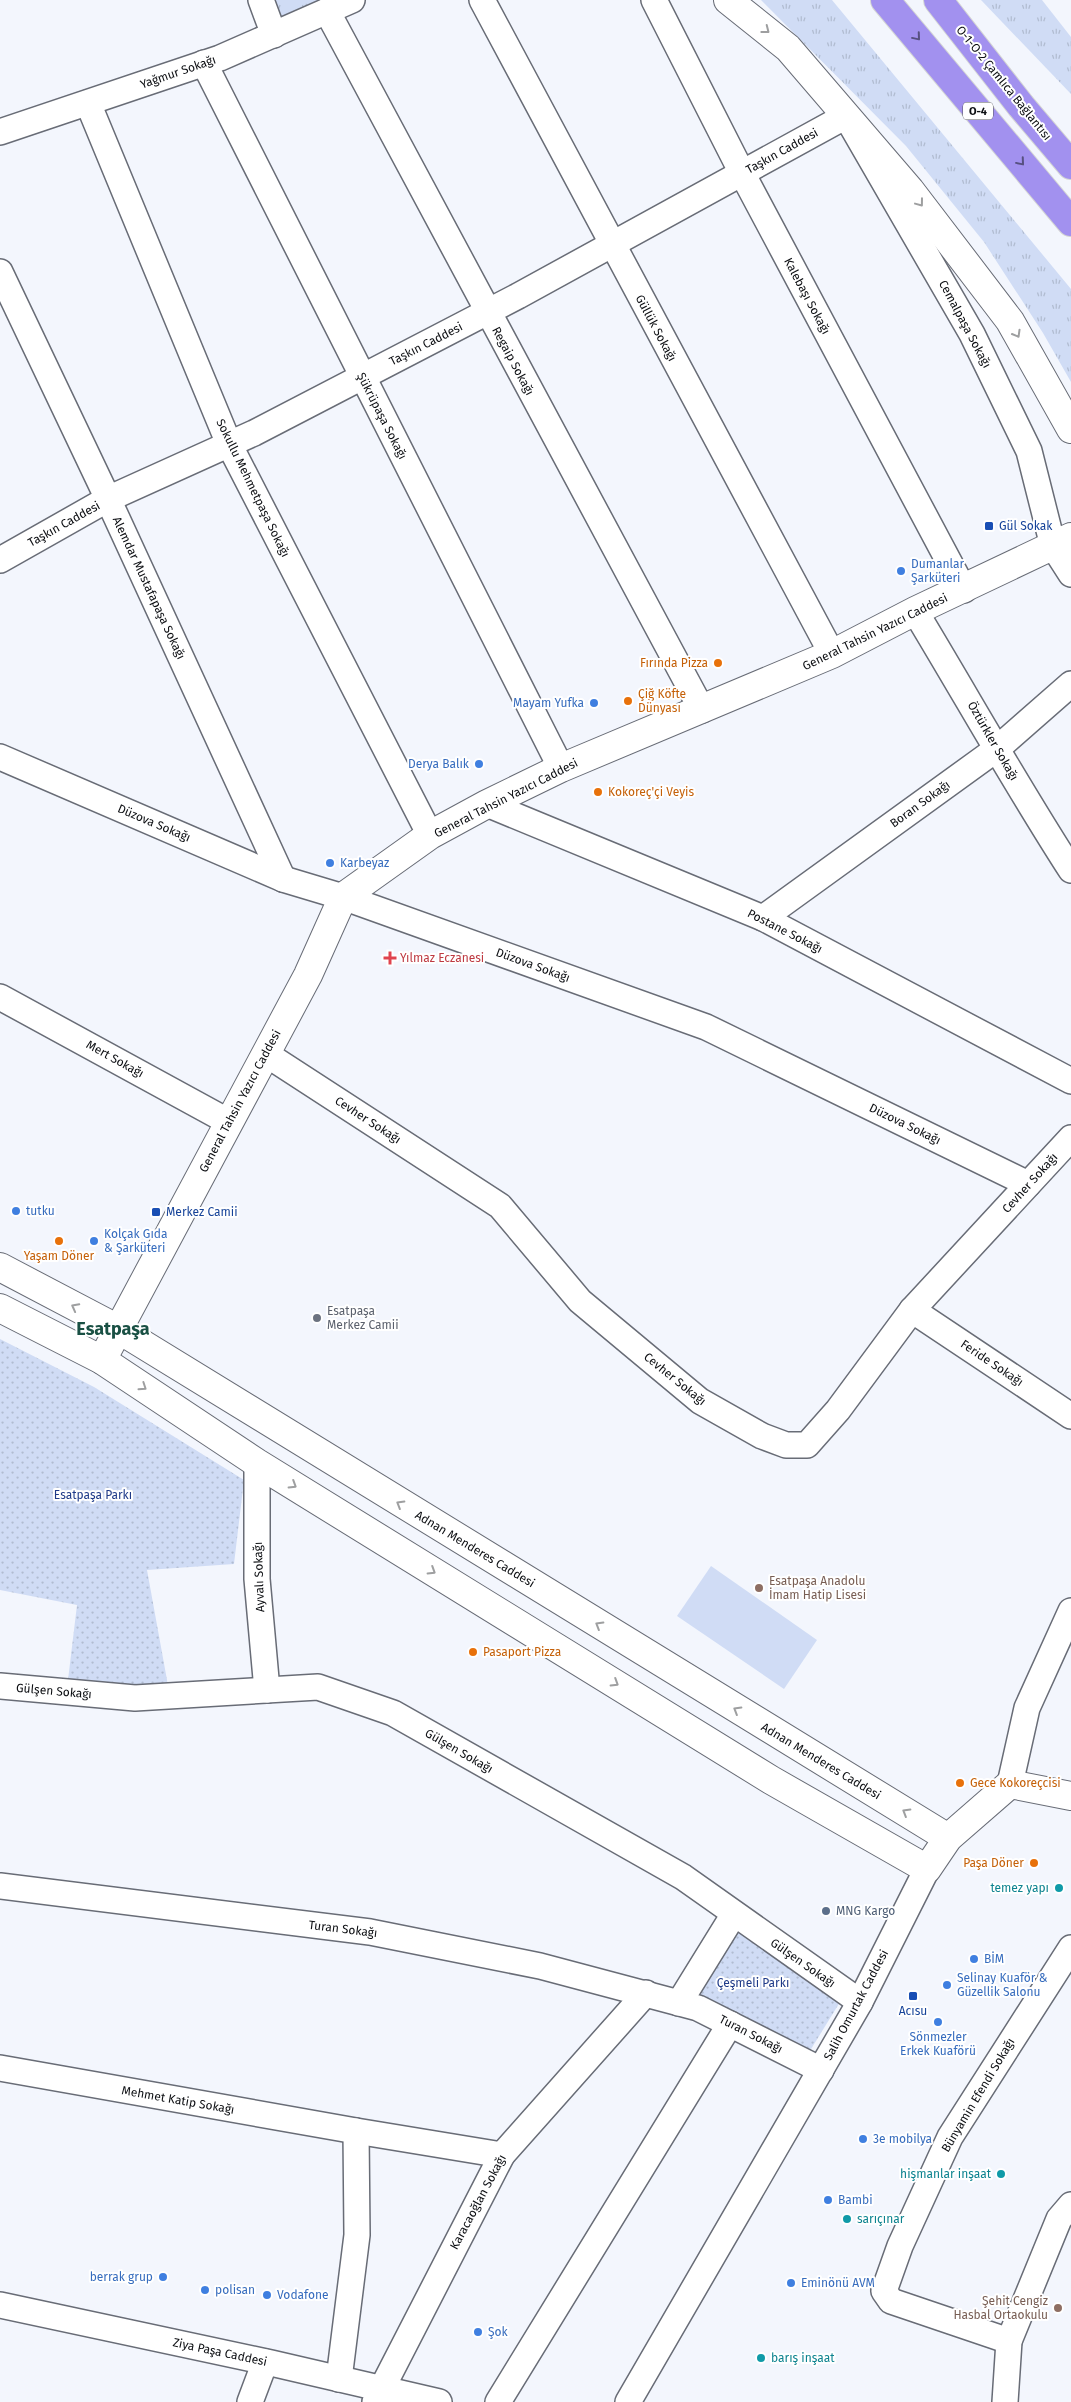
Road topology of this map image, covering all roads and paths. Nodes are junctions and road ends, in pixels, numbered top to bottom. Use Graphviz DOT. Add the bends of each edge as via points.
graph roads {
  1 [pos="261,0"];
  2 [pos="352,0"];
  3 [pos="482,0"];
  4 [pos="654,0"];
  5 [pos="728,0"];
  6 [pos="885,0"];
  7 [pos="938,0"];
  8 [pos="327,11"];
  9 [pos="274,35"];
  10 [pos="204,64"];
  11 [pos="88,103"];
  12 [pos="846,116"];
  13 [pos="0,132"];
  14 [pos="1071,165"];
  15 [pos="742,173"];
  16 [pos="1071,222"];
  17 [pos="611,245"];
  18 [pos="0,272"];
  19 [pos="487,312"];
  20 [pos="362,376"];
  21 [pos="1071,429"];
  22 [pos="229,444"];
  23 [pos="108,499"];
  24 [pos="1062,541"];
  25 [pos="0,560"];
  26 [pos="1071,574"];
  27 [pos="964,590"];
  28 [pos="915,611"];
  29 [pos="832,654"];
  30 [pos="1071,684"];
  31 [pos="702,710"];
  32 [pos="998,748"];
  33 [pos="0,757"];
  34 [pos="561,768"];
  35 [pos="487,804"];
  36 [pos="430,835"];
  37 [pos="1069,862"];
  38 [pos="283,879"];
  39 [pos="343,897"];
  40 [pos="763,918"];
  41 [pos="0,996"];
  42 [pos="266,1054"];
  43 [pos="1071,1082"];
  44 [pos="229,1122"];
  45 [pos="1071,1138"];
  46 [pos="1028,1184"];
  47 [pos="0,1267"];
  48 [pos="0,1308"];
  49 [pos="912,1310"];
  50 [pos="118,1329"];
  51 [pos="102,1360"];
  52 [pos="1071,1416"];
  53 [pos="257,1463"];
  54 [pos="1071,1612"];
  55 [pos="0,1686"];
  56 [pos="267,1690"];
  57 [pos="1010,1784"];
  58 [pos="1071,1796"];
  59 [pos="948,1838"];
  60 [pos="927,1869"];
  61 [pos="0,1886"];
  62 [pos="734,1914"];
  63 [pos="1071,1948"];
  64 [pos="646,1993"];
  65 [pos="860,2002"];
  66 [pos="680,2003"];
  67 [pos="730,2024"];
  68 [pos="0,2068"];
  69 [pos="821,2070"];
  70 [pos="356,2131"];
  71 [pos="502,2156"];
  72 [pos="1071,2205"];
  73 [pos="0,2305"];
  74 [pos="1009,2341"];
  75 [pos="265,2362"];
  76 [pos="339,2379"];
  77 [pos="378,2395"];
  78 [pos="250,2402"];
  79 [pos="439,2402"];
  80 [pos="498,2402"];
  81 [pos="628,2402"];
  82 [pos="1005,2402"];
  1 -- 9 [label="street"];
  2 -- 8 [label="street, Yağmur Sokağı"];
  3 -- 17 [label="street, Güllük Sokağı"];
  4 -- 15 [label="street, Kalebaşı Sokağı"];
  5 -- 12 [label="street, Cemalpaşa Sokağı, one-way" via="788,48"];
  6 -- 16 [label="highway, O-4, one-way"];
  7 -- 14 [label="highway, O-1-O-2 Çamlıca Bağlantısı" via="1020,106"];
  8 -- 9 [label="street, Yağmur Sokağı"];
  8 -- 19 [label="street, Regaip Sokağı"];
  9 -- 10 [label="street, Yağmur Sokağı"];
  10 -- 11 [label="street, Yağmur Sokağı"];
  10 -- 20 [label="street, Şükrüpaşa Sokağı"];
  11 -- 13 [label="street, Yağmur Sokağı"];
  11 -- 22 [label="street, Sokullu Mehmetpaşa Sokağı"];
  12 -- 15 [label="street, Taşkın Caddesi"];
  12 -- 21 [label="street, Cemalpaşa Sokağı, one-way" via="910,190 1010,321"];
  12 -- 24 [label="street, Cemalpaşa Sokağı" via="972,334 1024,442"];
  15 -- 17 [label="street, Taşkın Caddesi"];
  15 -- 27 [label="street, Kalebaşı Sokağı"];
  17 -- 19 [label="street, Taşkın Caddesi"];
  17 -- 29 [label="street, Güllük Sokağı"];
  18 -- 23 [label="street, Alemdar Mustafapaşa Sokağı"];
  19 -- 20 [label="street, Taşkın Caddesi"];
  19 -- 31 [label="street, Regaip Sokağı"];
  20 -- 22 [label="street, Taşkın Caddesi"];
  20 -- 34 [label="street, Şükrüpaşa Sokağı"];
  22 -- 23 [label="street, Taşkın Caddesi"];
  22 -- 36 [label="street, Sokullu Mehmetpaşa Sokağı"];
  23 -- 25 [label="street, Taşkın Caddesi"];
  23 -- 38 [label="street, Alemdar Mustafapaşa Sokağı"];
  24 -- 26 [label="street, Cemalpaşa Sokağı"];
  24 -- 27 [label="street, General Tahsin Yazıcı Caddesi"];
  27 -- 28 [label="street, General Tahsin Yazıcı Caddesi"];
  28 -- 29 [label="street, General Tahsin Yazıcı Caddesi"];
  28 -- 32 [label="street, Öztürkler Sokağı"];
  29 -- 31 [label="street, General Tahsin Yazıcı Caddesi"];
  30 -- 32 [label="street, Boran Sokağı"];
  31 -- 34 [label="street, General Tahsin Yazıcı Caddesi"];
  32 -- 37 [label="street, Öztürkler Sokağı" via="1027,801"];
  32 -- 40 [label="street, Boran Sokağı"];
  33 -- 38 [label="street, Düzova Sokağı"];
  34 -- 35 [label="street, General Tahsin Yazıcı Caddesi"];
  35 -- 36 [label="street, General Tahsin Yazıcı Caddesi"];
  35 -- 40 [label="street, Postane Sokağı"];
  36 -- 39 [label="street, General Tahsin Yazıcı Caddesi"];
  38 -- 39 [label="street, Düzova Sokağı"];
  39 -- 42 [label="street, General Tahsin Yazıcı Caddesi" via="308,975"];
  39 -- 46 [label="street, Düzova Sokağı" via="706,1027"];
  40 -- 43 [label="street, Postane Sokağı"];
  41 -- 44 [label="street, Mert Sokağı"];
  42 -- 44 [label="street, General Tahsin Yazıcı Caddesi"];
  42 -- 49 [label="street, Cevher Sokağı" via="500,1206 580,1301 700,1401 762,1436 786,1445 807,1445 838,1410"];
  44 -- 50 [label="street, General Tahsin Yazıcı Caddesi"];
  45 -- 46 [label="street, Cevher Sokağı"];
  46 -- 49 [label="street, Cevher Sokağı"];
  50 -- 47 [label="street, Adnan Menderes Caddesi, one-way"];
  48 -- 51 [label="street"];
  49 -- 52 [label="street, Feride Sokağı"];
  50 -- 51 [label="street, General Tahsin Yazıcı Caddesi"];
  59 -- 50 [label="street, Adnan Menderes Caddesi, one-way"];
  51 -- 53 [label="street, one-way"];
  53 -- 56 [label="street, Ayvalı Sokağı" via="257,1578"];
  53 -- 60 [label="street, one-way" via="771,1780"];
  54 -- 57 [label="street" via="1027,1708"];
  55 -- 56 [label="street, Gülşen Sokağı" via="135,1698"];
  56 -- 62 [label="street, Gülşen Sokağı" via="318,1687 393,1713 683,1877"];
  57 -- 58 [label="street"];
  57 -- 59 [label="street, Salih Omurtak Caddesi"];
  59 -- 60 [label="street, Salih Omurtak Caddesi"];
  60 -- 65 [label="street, Salih Omurtak Caddesi"];
  61 -- 64 [label="street, Turan Sokağı" via="370,1932 540,1966"];
  62 -- 65 [label="street, Gülşen Sokağı"];
  62 -- 66 [label="street"];
  63 -- 74 [label="street, Bünyamin Efendi Sokağı" via="950,2137 900,2246 884,2291 891,2301"];
  64 -- 66 [label="street, Turan Sokağı"];
  64 -- 71 [label="street, Karacaoğlan Sokağı"];
  65 -- 69 [label="street, Salih Omurtak Caddesi"];
  66 -- 67 [label="street, Turan Sokağı"];
  67 -- 69 [label="street, Turan Sokağı"];
  67 -- 80 [label="street"];
  68 -- 70 [label="street, Mehmet Katip Sokağı"];
  69 -- 81 [label="street, Salih Omurtak Caddesi"];
  70 -- 71 [label="street, Mehmet Katip Sokağı"];
  70 -- 76 [label="street" via="357,2235"];
  71 -- 77 [label="street, Karacaoğlan Sokağı"];
  72 -- 74 [label="street" via="1059,2219"];
  73 -- 75 [label="street, Ziya Paşa Caddesi"];
  74 -- 82 [label="street"];
  75 -- 76 [label="street, Ziya Paşa Caddesi"];
  75 -- 78 [label="street"];
  76 -- 77 [label="street, Ziya Paşa Caddesi"];
  77 -- 79 [label="street, Ziya Paşa Caddesi"];
}
